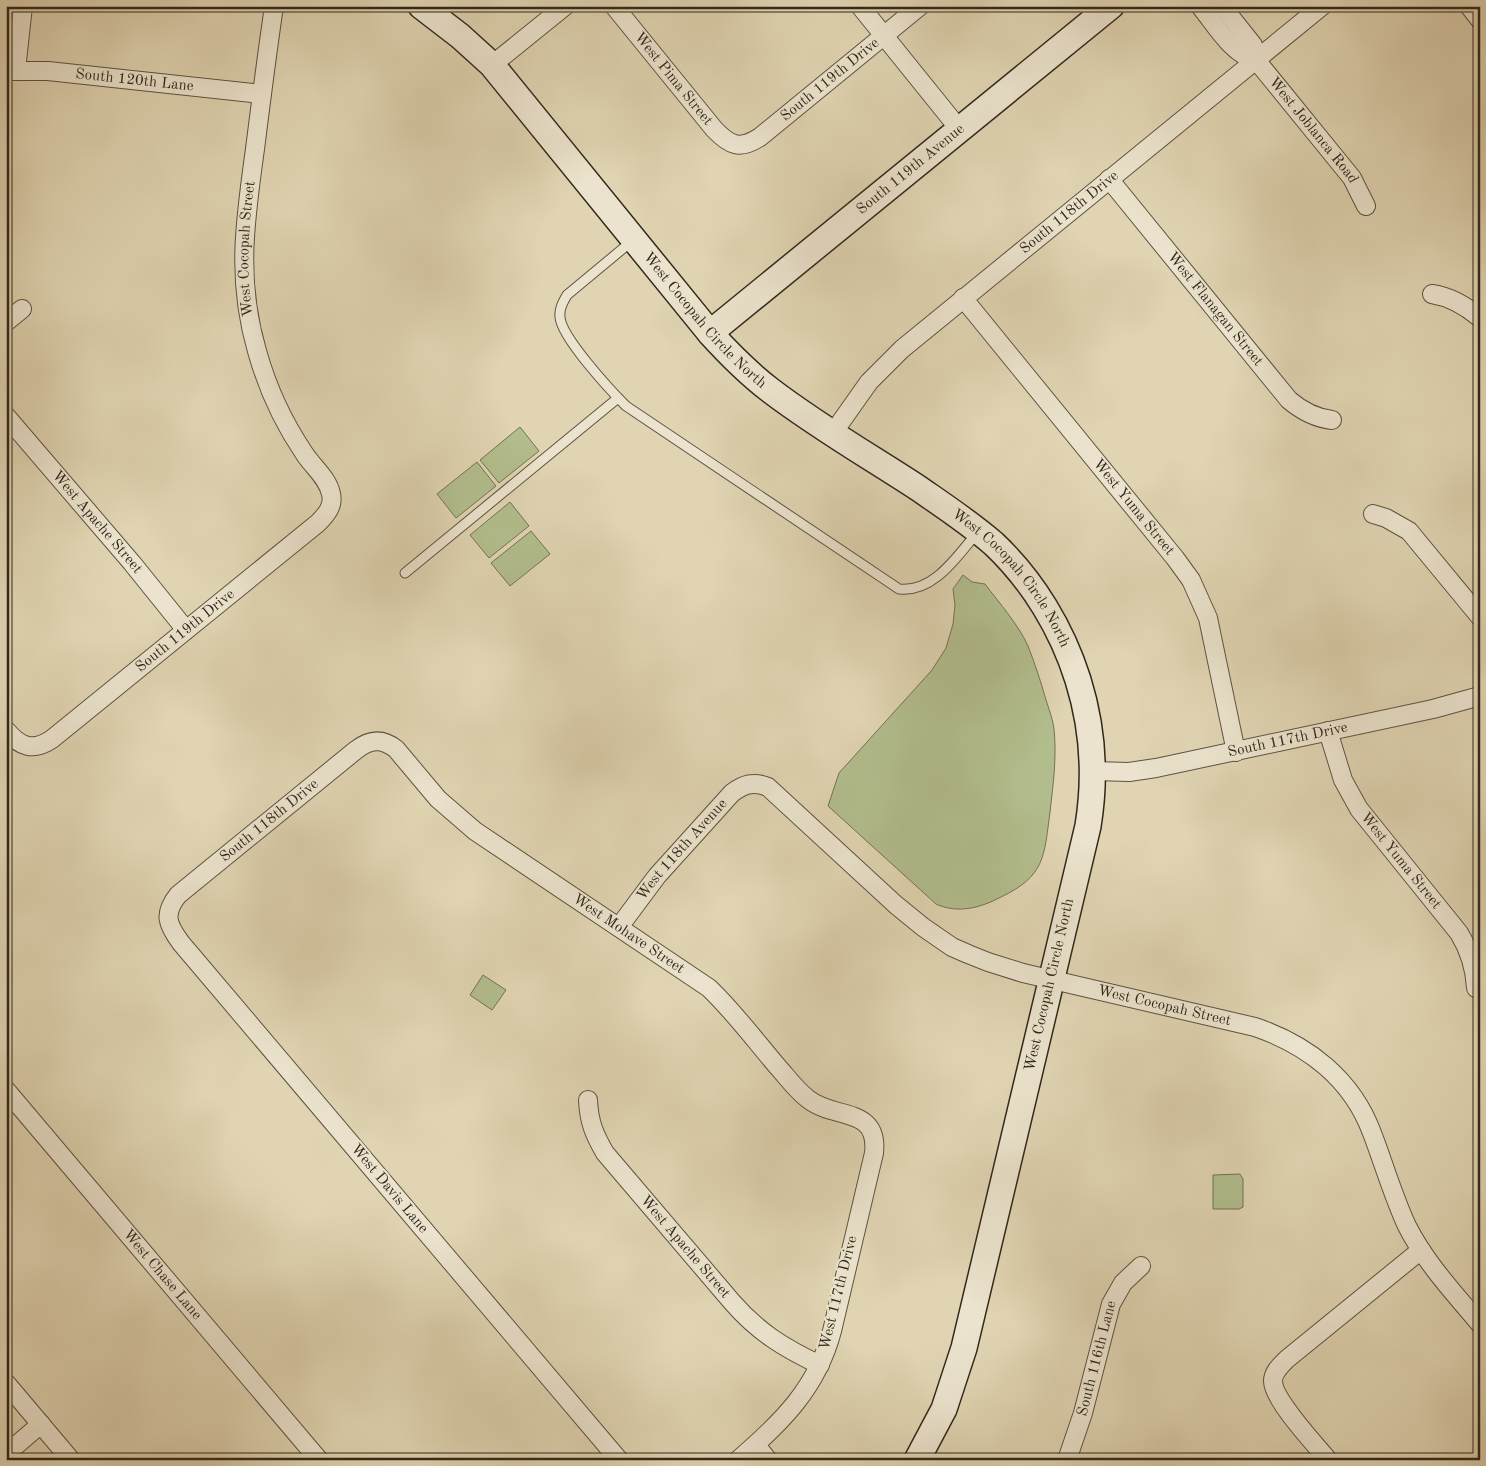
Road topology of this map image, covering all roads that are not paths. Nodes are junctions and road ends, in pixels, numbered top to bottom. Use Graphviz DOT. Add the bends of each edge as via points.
graph roads {
  1 [pos="23,6"];
  2 [pos="274,6"];
  3 [pos="422,6"];
  4 [pos="565,6"];
  5 [pos="614,6"];
  6 [pos="860,6"];
  7 [pos="920,6"];
  8 [pos="1112,6"];
  9 [pos="1200,6"];
  10 [pos="1222,6"];
  11 [pos="1322,6"];
  12 [pos="1469,6"];
  13 [pos="1480,20"];
  14 [pos="884,36"];
  15 [pos="1256,60"];
  16 [pos="492,65"];
  17 [pos="11,70"];
  18 [pos="262,94"];
  19 [pos="960,130"];
  20 [pos="736,145"];
  21 [pos="1109,179"];
  22 [pos="1366,206"];
  23 [pos="634,240"];
  24 [pos="1432,294"];
  25 [pos="963,298"];
  26 [pos="22,309"];
  27 [pos="1480,318"];
  28 [pos="6,322"];
  29 [pos="710,333"];
  30 [pos="618,398"];
  31 [pos="6,416"];
  32 [pos="1332,420"];
  33 [pos="833,433"];
  34 [pos="332,502"];
  35 [pos="1373,514"];
  36 [pos="978,531"];
  37 [pos="405,573"];
  38 [pos="1480,617"];
  39 [pos="186,630"];
  40 [pos="1480,696"];
  41 [pos="6,730"];
  42 [pos="1328,731"];
  43 [pos="381,741"];
  44 [pos="1236,752"];
  45 [pos="1093,771"];
  46 [pos="754,783"];
  47 [pos="168,914"];
  48 [pos="619,927"];
  49 [pos="1051,979"];
  50 [pos="1476,988"];
  51 [pos="6,1090"];
  52 [pos="588,1100"];
  53 [pos="870,1127"];
  54 [pos="1421,1250"];
  55 [pos="1141,1266"];
  56 [pos="1480,1324"];
  57 [pos="820,1365"];
  58 [pos="6,1383"];
  59 [pos="41,1424"];
  60 [pos="756,1445"];
  61 [pos="6,1454"];
  62 [pos="71,1460"];
  63 [pos="318,1460"];
  64 [pos="618,1460"];
  65 [pos="738,1460"];
  66 [pos="768,1460"];
  67 [pos="917,1460"];
  68 [pos="1067,1460"];
  69 [pos="1328,1460"];
  1 -- 17 [label="street"];
  2 -- 18 [label="street, West Cocopah Street"];
  3 -- 16 [label="street, West Cocopah Circle North"];
  4 -- 16 [label="street"];
  5 -- 20 [label="street, West Pima Street" via="714,130"];
  6 -- 14 [label="street"];
  7 -- 14 [label="street, South 119th Drive"];
  8 -- 19 [label="street, South 119th Avenue"];
  9 -- 15 [label="street, West Joblanca Road" via="1235,50"];
  10 -- 15 [label="street, West Joblanca Road" via="1253,45"];
  11 -- 15 [label="street, South 118th Drive"];
  12 -- 13 [label="street"];
  14 -- 19 [label="street"];
  14 -- 20 [label="street, South 119th Drive" via="760,137"];
  15 -- 21 [label="street, South 118th Drive"];
  15 -- 22 [label="street, West Joblanca Road" via="1352,178"];
  16 -- 23 [label="street, West Cocopah Circle North"];
  17 -- 18 [label="street, South 120th Lane" via="48,71"];
  18 -- 34 [label="street, West Cocopah Street" via="243,255 248,310 256,350 273,397 304,452 328,486"];
  19 -- 29 [label="street, South 119th Avenue"];
  21 -- 25 [label="street, South 118th Drive"];
  21 -- 32 [label="street, West Flanagan Street" via="1289,400 1309,414"];
  23 -- 29 [label="street, West Cocopah Circle North"];
  23 -- 30 [label="lane" via="567,295 560,317 571,341"];
  24 -- 27 [label="street" via="1457,300"];
  25 -- 33 [label="street, South 118th Drive" via="880,370"];
  25 -- 44 [label="street, West Yuma Street" via="1191,580 1208,618"];
  26 -- 28 [label="street"];
  29 -- 33 [label="street, West Cocopah Circle North" via="769,390"];
  30 -- 36 [label="lane" via="644,419 900,589 918,588 934,579"];
  30 -- 37 [label="lane"];
  31 -- 39 [label="street, West Apache Street"];
  33 -- 36 [label="street, West Cocopah Circle North"];
  34 -- 39 [label="street, South 119th Drive" via="318,523"];
  35 -- 38 [label="street" via="1408,531"];
  36 -- 45 [label="street, West Cocopah Circle North" via="1024,577 1059,633 1082,692"];
  39 -- 41 [label="street, South 119th Drive" via="52,739 29,747"];
  40 -- 42 [label="street, South 117th Drive"];
  42 -- 44 [label="street, South 117th Drive"];
  42 -- 50 [label="street, West Yuma Street" via="1343,780 1359,809 1467,946 1473,960"];
  43 -- 47 [label="street, South 118th Drive" via="363,744 348,756 186,888"];
  43 -- 48 [label="street, West Mohave Street" via="396,749 438,799 475,830"];
  44 -- 45 [label="street, South 117th Drive" via="1142,770"];
  45 -- 49 [label="street, West Cocopah Circle North" via="1088,826"];
  46 -- 48 [label="street, West 118th Avenue" via="732,793 657,876"];
  46 -- 49 [label="street, West Cocopah Street" via="774,792 896,905 938,938 988,962"];
  47 -- 64 [label="street, West Davis Lane" via="170,925 181,943"];
  48 -- 53 [label="street, West Mohave Street" via="709,988 809,1100 827,1110 855,1116"];
  49 -- 54 [label="street, West Cocopah Street" via="1254,1027 1286,1039 1316,1058 1340,1080 1359,1104 1404,1219"];
  49 -- 67 [label="street, West Cocopah Circle North" via="958,1368 944,1409"];
  51 -- 63 [label="street, West Chase Lane"];
  52 -- 57 [label="street, West Apache Street" via="592,1128 605,1153 732,1302 768,1337"];
  53 -- 57 [label="street, West 117th Drive" via="874,1153 832,1331"];
  54 -- 56 [label="street, West Cocopah Street"];
  54 -- 69 [label="street" via="1287,1359 1275,1373 1272,1380 1274,1389"];
  55 -- 68 [label="street, South 116th Lane" via="1123,1283 1111,1304 1083,1413"];
  57 -- 60 [label="street, West 117th Drive" via="788,1413"];
  58 -- 59 [label="street"];
  59 -- 61 [label="street"];
  59 -- 62 [label="street"];
  60 -- 65 [label="street, West 117th Drive"];
  60 -- 66 [label="street"];
}
